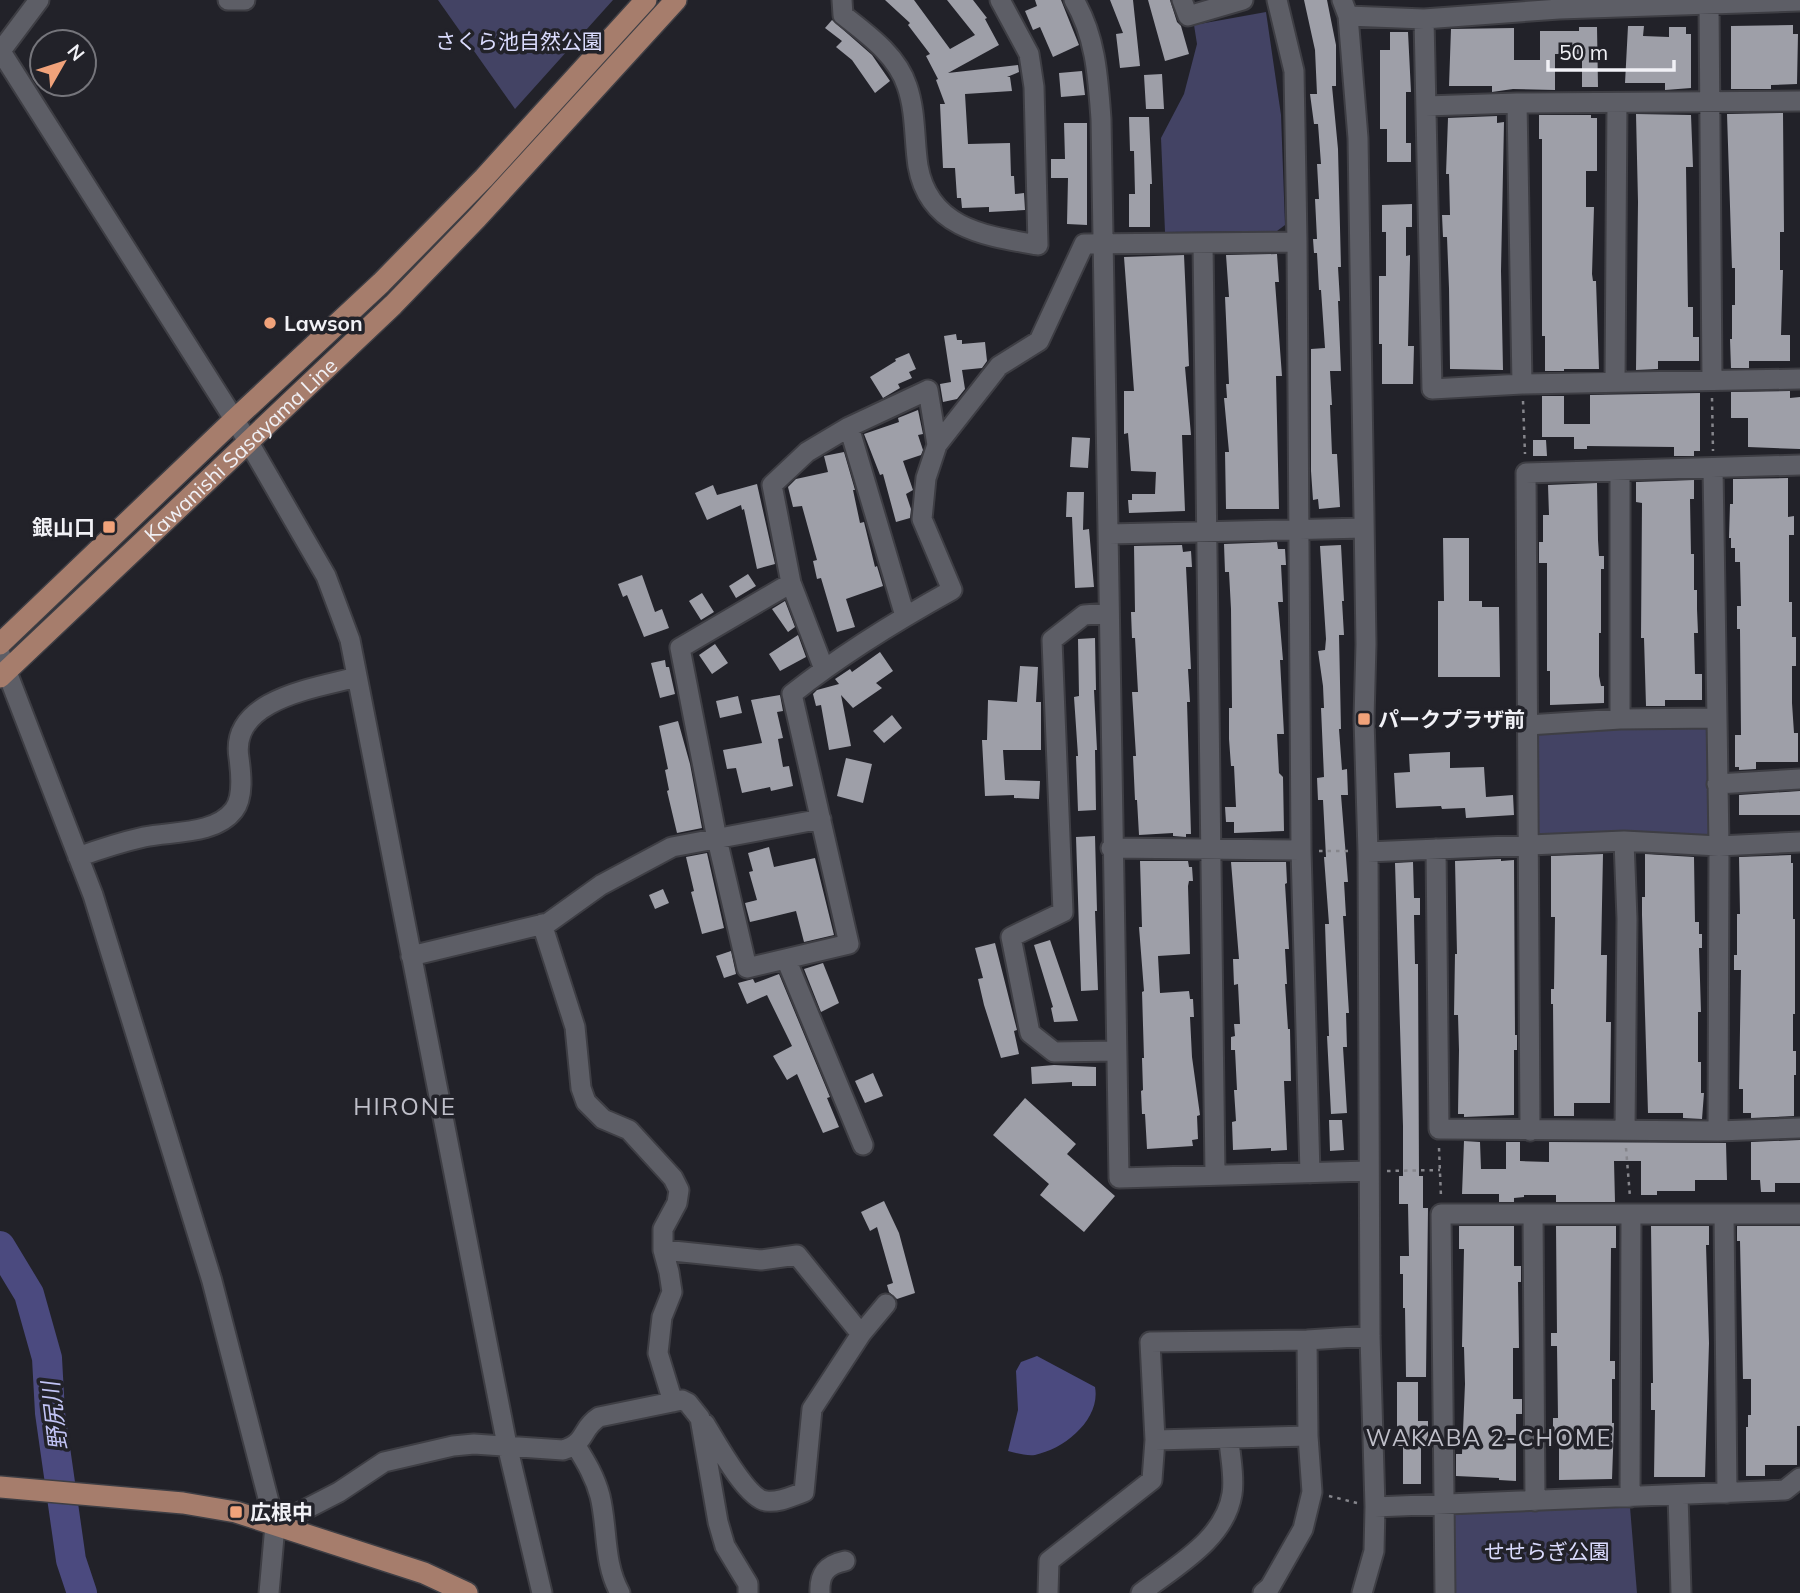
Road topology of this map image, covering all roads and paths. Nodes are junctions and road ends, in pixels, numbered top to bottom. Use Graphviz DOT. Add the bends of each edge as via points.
graph roads {
  1 [pos="39,0"];
  2 [pos="228,0"];
  3 [pos="245,0"];
  4 [pos="646,0"];
  5 [pos="676,0"];
  6 [pos="842,0"];
  7 [pos="1000,0"];
  8 [pos="1074,0"];
  9 [pos="1182,0"];
  10 [pos="1243,0"];
  11 [pos="1277,0"];
  12 [pos="1800,1"];
  13 [pos="1559,4"];
  14 [pos="1709,5"];
  15 [pos="1345,8"];
  16 [pos="1424,19"];
  17 [pos="0,51"];
  18 [pos="1800,101"];
  19 [pos="1708,102"];
  20 [pos="1517,103"];
  21 [pos="1617,103"];
  22 [pos="1426,106"];
  23 [pos="1297,242"];
  24 [pos="1102,243"];
  25 [pos="1203,244"];
  26 [pos="1800,379"];
  27 [pos="1712,380"];
  28 [pos="1615,383"];
  29 [pos="1522,384"];
  30 [pos="234,420"];
  31 [pos="849,427"];
  32 [pos="248,441"];
  33 [pos="937,445"];
  34 [pos="1800,466"];
  35 [pos="1713,468"];
  36 [pos="1620,471"];
  37 [pos="1526,473"];
  38 [pos="1364,528"];
  39 [pos="1299,530"];
  40 [pos="1206,533"];
  41 [pos="1108,534"];
  42 [pos="791,583"];
  43 [pos="1109,613"];
  44 [pos="905,616"];
  45 [pos="0,644"];
  46 [pos="2,668"];
  47 [pos="824,669"];
  48 [pos="357,677"];
  49 [pos="1620,719"];
  50 [pos="1716,719"];
  51 [pos="1528,725"];
  52 [pos="1800,779"];
  53 [pos="1717,784"];
  54 [pos="821,819"];
  55 [pos="717,839"];
  56 [pos="1624,841"];
  57 [pos="1800,842"];
  58 [pos="1528,845"];
  59 [pos="1719,846"];
  60 [pos="1111,848"];
  61 [pos="1436,849"];
  62 [pos="1301,850"];
  63 [pos="1212,851"];
  64 [pos="1368,852"];
  65 [pos="78,857"];
  66 [pos="542,924"];
  67 [pos="411,956"];
  68 [pos="786,959"];
  69 [pos="1116,1051"];
  70 [pos="1800,1128"];
  71 [pos="1439,1129"];
  72 [pos="1530,1130"];
  73 [pos="1625,1130"];
  74 [pos="1718,1130"];
  75 [pos="863,1145"];
  76 [pos="1440,1170"];
  77 [pos="1369,1171"];
  78 [pos="1310,1173"];
  79 [pos="1215,1175"];
  80 [pos="1441,1214"];
  81 [pos="1533,1214"];
  82 [pos="1631,1214"];
  83 [pos="1724,1214"];
  84 [pos="1800,1214"];
  85 [pos="663,1250"];
  86 [pos="886,1304"];
  87 [pos="861,1334"];
  88 [pos="1370,1336"];
  89 [pos="1307,1340"];
  90 [pos="673,1402"];
  91 [pos="700,1418"];
  92 [pos="1308,1436"];
  93 [pos="1229,1439"];
  94 [pos="1155,1440"];
  95 [pos="507,1445"];
  96 [pos="576,1446"];
  97 [pos="1800,1478"];
  98 [pos="0,1487"];
  99 [pos="1312,1492"];
  100 [pos="1727,1493"];
  101 [pos="1678,1495"];
  102 [pos="1630,1497"];
  103 [pos="1535,1501"];
  104 [pos="1444,1505"];
  105 [pos="1375,1507"];
  106 [pos="275,1525"];
  107 [pos="845,1561"];
  108 [pos="269,1593"];
  109 [pos="467,1593"];
  110 [pos="542,1593"];
  111 [pos="620,1593"];
  112 [pos="748,1593"];
  113 [pos="820,1593"];
  114 [pos="1048,1593"];
  115 [pos="1141,1593"];
  116 [pos="1263,1593"];
  117 [pos="1362,1593"];
  118 [pos="1445,1593"];
  119 [pos="1681,1593"];
  1 -- 17 [label="street"];
  2 -- 3 [label="street"];
  4 -- 30 [label="main road, Kawanishi Sasayama Line" via="381,283"];
  5 -- 32 [label="main road, Kawanishi Sasayama Line" via="393,305"];
  6 -- 7 [label="street" via="843,15 876,41 907,84 920,176 932,202 958,225 984,236 1038,246 1029,54"];
  8 -- 24 [label="street" via="1097,63"];
  9 -- 10 [label="street" via="1188,16"];
  11 -- 23 [label="street" via="1294,71"];
  12 -- 14 [label="street"];
  13 -- 14 [label="street"];
  13 -- 16 [label="street"];
  14 -- 19 [label="street"];
  15 -- 16 [label="street"];
  15 -- 38 [label="street" via="1358,138"];
  16 -- 22 [label="street"];
  17 -- 30 [label="street"];
  18 -- 19 [label="street"];
  19 -- 21 [label="street"];
  19 -- 27 [label="street"];
  20 -- 21 [label="street"];
  20 -- 22 [label="street"];
  20 -- 29 [label="street"];
  21 -- 28 [label="street"];
  22 -- 29 [label="street" via="1432,389"];
  23 -- 25 [label="street"];
  23 -- 39 [label="street"];
  24 -- 25 [label="street"];
  24 -- 33 [label="street" via="1084,244 1039,341 999,366"];
  24 -- 41 [label="street"];
  25 -- 40 [label="street"];
  26 -- 27 [label="street"];
  27 -- 28 [label="street"];
  27 -- 35 [label="path"];
  28 -- 29 [label="street"];
  29 -- 37 [label="path"];
  30 -- 32 [label="street"];
  30 -- 45 [label="main road, Kawanishi Sasayama Line"];
  31 -- 33 [label="street" via="928,390"];
  31 -- 42 [label="street" via="807,452 772,485"];
  31 -- 44 [label="street"];
  32 -- 46 [label="main road, Kawanishi Sasayama Line"];
  32 -- 48 [label="street" via="326,576 350,640"];
  33 -- 44 [label="street" via="926,478 922,519 952,590"];
  34 -- 35 [label="street"];
  35 -- 36 [label="street"];
  35 -- 50 [label="street"];
  36 -- 37 [label="street"];
  36 -- 49 [label="street"];
  37 -- 51 [label="street"];
  38 -- 39 [label="street"];
  38 -- 64 [label="street"];
  39 -- 40 [label="street"];
  39 -- 62 [label="street"];
  40 -- 41 [label="street"];
  40 -- 63 [label="street"];
  41 -- 43 [label="street"];
  42 -- 47 [label="street"];
  42 -- 55 [label="street" via="680,648"];
  43 -- 60 [label="street"];
  43 -- 69 [label="street" via="1084,615 1052,640 1063,912 1011,937 1030,1033 1054,1052"];
  44 -- 47 [label="street"];
  46 -- 65 [label="street"];
  47 -- 54 [label="street" via="792,694"];
  48 -- 65 [label="street" via="275,699 257,712 236,744 240,796 234,811 216,823 188,832 148,836"];
  48 -- 67 [label="street"];
  49 -- 50 [label="street"];
  49 -- 51 [label="street"];
  50 -- 53 [label="street"];
  51 -- 58 [label="street"];
  52 -- 53 [label="street"];
  53 -- 59 [label="street"];
  54 -- 55 [label="street"];
  54 -- 68 [label="street" via="849,944"];
  55 -- 66 [label="street" via="672,848 601,885"];
  55 -- 68 [label="street" via="747,968"];
  56 -- 58 [label="street"];
  56 -- 59 [label="street"];
  56 -- 73 [label="street"];
  57 -- 59 [label="street"];
  58 -- 61 [label="street"];
  58 -- 72 [label="street"];
  59 -- 74 [label="street"];
  60 -- 63 [label="street"];
  60 -- 69 [label="street"];
  61 -- 64 [label="street"];
  61 -- 71 [label="street"];
  62 -- 63 [label="street"];
  62 -- 64 [label="path"];
  62 -- 78 [label="street"];
  63 -- 79 [label="street"];
  64 -- 77 [label="street"];
  65 -- 106 [label="street" via="212,1281"];
  66 -- 67 [label="street"];
  66 -- 85 [label="street" via="575,1027 586,1102 603,1119 629,1130 679,1190 663,1229"];
  67 -- 95 [label="street"];
  68 -- 75 [label="street"];
  69 -- 79 [label="street" via="1119,1178"];
  70 -- 74 [label="street"];
  71 -- 72 [label="street"];
  71 -- 76 [label="path"];
  72 -- 73 [label="street"];
  73 -- 74 [label="street"];
  73 -- 82 [label="path"];
  76 -- 77 [label="path"];
  76 -- 80 [label="path"];
  77 -- 78 [label="street"];
  77 -- 88 [label="street"];
  78 -- 79 [label="street"];
  80 -- 81 [label="street"];
  80 -- 104 [label="street"];
  81 -- 82 [label="street"];
  81 -- 103 [label="street"];
  82 -- 83 [label="street"];
  82 -- 102 [label="street"];
  83 -- 84 [label="street"];
  83 -- 100 [label="street"];
  85 -- 87 [label="street" via="761,1260 797,1255"];
  85 -- 90 [label="street" via="672,1292 662,1317 657,1353"];
  86 -- 87 [label="street"];
  87 -- 91 [label="street" via="812,1409 804,1492 776,1502 762,1501 747,1488"];
  88 -- 89 [label="street"];
  88 -- 105 [label="street"];
  89 -- 92 [label="street"];
  89 -- 94 [label="street" via="1150,1342"];
  90 -- 91 [label="street" via="688,1403"];
  90 -- 96 [label="street" via="599,1417"];
  91 -- 112 [label="street" via="718,1522 748,1584"];
  92 -- 93 [label="street"];
  92 -- 99 [label="street"];
  93 -- 94 [label="street"];
  93 -- 115 [label="street" via="1233,1492 1224,1518 1212,1538"];
  94 -- 114 [label="street" via="1152,1480 1049,1561"];
  95 -- 96 [label="street" via="563,1450"];
  95 -- 106 [label="street" via="453,1446 384,1462"];
  95 -- 110 [label="street"];
  96 -- 111 [label="street" via="600,1497 607,1560"];
  97 -- 100 [label="street" via="1785,1490"];
  98 -- 106 [label="main road" via="183,1503 236,1512"];
  99 -- 105 [label="path"];
  99 -- 116 [label="street" via="1303,1529"];
  100 -- 101 [label="street"];
  101 -- 102 [label="street"];
  101 -- 119 [label="street"];
  102 -- 103 [label="street"];
  103 -- 104 [label="street"];
  104 -- 105 [label="street"];
  104 -- 118 [label="street"];
  105 -- 117 [label="street" via="1374,1551"];
  106 -- 108 [label="street"];
  106 -- 109 [label="main road" via="424,1573"];
  107 -- 113 [label="street" via="826,1569 819,1581"];
}
